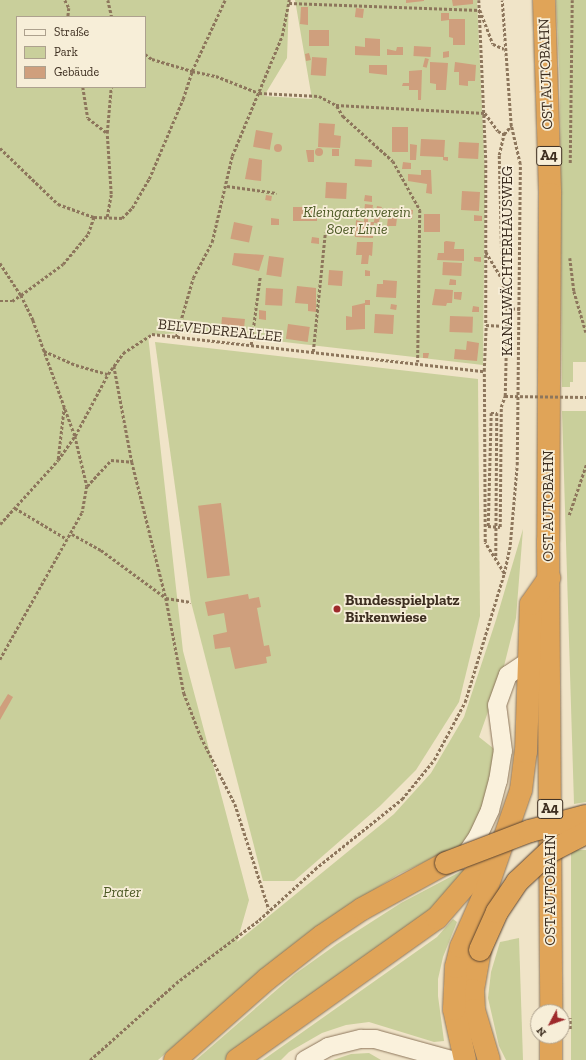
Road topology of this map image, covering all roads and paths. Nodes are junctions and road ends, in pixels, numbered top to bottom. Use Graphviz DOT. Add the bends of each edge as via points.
graph roads {
  1 [pos="65,0"];
  2 [pos="108,0"];
  3 [pos="225,0"];
  4 [pos="479,0"];
  5 [pos="502,0"];
  6 [pos="544,0"];
  7 [pos="572,0"];
  8 [pos="289,1"];
  9 [pos="480,10"];
  10 [pos="68,16"];
  11 [pos="112,16"];
  12 [pos="504,49"];
  13 [pos="146,55"];
  14 [pos="192,72"];
  15 [pos="83,88"];
  16 [pos="111,88"];
  17 [pos="259,93"];
  18 [pos="336,105"];
  19 [pos="485,113"];
  20 [pos="511,126"];
  21 [pos="107,133"];
  22 [pos="504,134"];
  23 [pos="0,148"];
  24 [pos="570,169"];
  25 [pos="227,186"];
  26 [pos="277,193"];
  27 [pos="94,217"];
  28 [pos="107,217"];
  29 [pos="326,233"];
  30 [pos="486,252"];
  31 [pos="570,253"];
  32 [pos="0,263"];
  33 [pos="260,277"];
  34 [pos="502,279"];
  35 [pos="21,295"];
  36 [pos="0,301"];
  37 [pos="507,308"];
  38 [pos="520,308"];
  39 [pos="486,325"];
  40 [pos="506,326"];
  41 [pos="586,332"];
  42 [pos="176,337"];
  43 [pos="251,345"];
  44 [pos="44,351"];
  45 [pos="313,352"];
  46 [pos="418,362"];
  47 [pos="114,366"];
  48 [pos="484,371"];
  49 [pos="108,374"];
  50 [pos="505,396"];
  51 [pos="586,397"];
  52 [pos="64,405"];
  53 [pos="75,436"];
  54 [pos="58,460"];
  55 [pos="132,462"];
  56 [pos="586,465"];
  57 [pos="87,486"];
  58 [pos="571,504"];
  59 [pos="15,508"];
  60 [pos="0,524"];
  61 [pos="72,534"];
  62 [pos="67,539"];
  63 [pos="497,562"];
  64 [pos="504,574"];
  65 [pos="549,578"];
  66 [pos="166,598"];
  67 [pos="191,602"];
  68 [pos="0,660"];
  69 [pos="527,662"];
  70 [pos="586,816"];
  71 [pos="586,833"];
  72 [pos="504,842"];
  73 [pos="453,862"];
  74 [pos="269,909"];
  75 [pos="551,1004"];
  76 [pos="392,1044"];
  77 [pos="551,1044"];
  78 [pos="90,1060"];
  79 [pos="175,1060"];
  80 [pos="237,1060"];
  81 [pos="305,1060"];
  82 [pos="410,1060"];
  83 [pos="451,1060"];
  84 [pos="465,1060"];
  85 [pos="488,1060"];
  86 [pos="551,1060"];
  1 -- 10 [label="path" via="69,8"];
  2 -- 11 [label="path"];
  3 -- 14 [label="path"];
  4 -- 9 [label="path"];
  5 -- 12 [label="path, KANALWÄCHTERHAUSWEG"];
  6 -- 65 [label="highway, OST AUTOBAHN / A4" via="550,194"];
  7 -- 24 [label="path"];
  8 -- 9 [label="path"];
  8 -- 17 [label="path" via="282,36"];
  9 -- 12 [label="path" via="493,44"];
  9 -- 19 [label="path"];
  12 -- 20 [label="path, KANALWÄCHTERHAUSWEG"];
  13 -- 14 [label="path"];
  14 -- 17 [label="path" via="216,76"];
  14 -- 28 [label="path" via="168,136 132,208 122,218"];
  15 -- 21 [label="path" via="88,118"];
  16 -- 21 [label="path"];
  17 -- 18 [label="path" via="319,96"];
  17 -- 25 [label="path" via="232,156"];
  18 -- 19 [label="path"];
  18 -- 46 [label="path" via="343,116 392,161 420,210"];
  19 -- 22 [label="path" via="498,132"];
  19 -- 30 [label="path"];
  20 -- 22 [label="path"];
  20 -- 38 [label="path, KANALWÄCHTERHAUSWEG" via="520,164"];
  21 -- 28 [label="path" via="112,194"];
  22 -- 34 [label="path" via="499,155"];
  23 -- 27 [label="path" via="58,204"];
  25 -- 26 [label="path"];
  25 -- 42 [label="path" via="212,242 193,278"];
  27 -- 28 [label="path"];
  27 -- 35 [label="path" via="88,234 63,264"];
  29 -- 45 [label="path"];
  30 -- 34 [label="path"];
  30 -- 39 [label="path"];
  31 -- 41 [label="path" via="574,291"];
  32 -- 35 [label="path"];
  33 -- 43 [label="path"];
  34 -- 37 [label="path"];
  35 -- 36 [label="path" via="12,300"];
  35 -- 44 [label="path"];
  37 -- 38 [label="path"];
  37 -- 40 [label="path"];
  38 -- 64 [label="path, KANALWÄCHTERHAUSWEG" via="517,465 510,545"];
  39 -- 40 [label="path"];
  39 -- 48 [label="path"];
  40 -- 50 [label="path"];
  42 -- 43 [label="path, BELVEDEREALLEE"];
  42 -- 47 [label="path, BELVEDEREALLEE" via="152,334 123,353"];
  43 -- 45 [label="path, BELVEDEREALLEE"];
  44 -- 49 [label="path" via="76,365"];
  44 -- 52 [label="path"];
  45 -- 46 [label="path, BELVEDEREALLEE"];
  46 -- 48 [label="path, BELVEDEREALLEE"];
  47 -- 49 [label="path, BELVEDEREALLEE"];
  47 -- 55 [label="path"];
  48 -- 63 [label="path" via="485,542"];
  49 -- 53 [label="path, BELVEDEREALLEE"];
  50 -- 51 [label="path, bridge"];
  50 -- 63 [label="path, bridge" via="502,407 500,527 494,527 488,526 491,413 497,413 495,527 495,534 494,542"];
  52 -- 53 [label="path"];
  52 -- 54 [label="path"];
  53 -- 54 [label="path, BELVEDEREALLEE"];
  53 -- 57 [label="path"];
  54 -- 59 [label="path, BELVEDEREALLEE"];
  55 -- 57 [label="path" via="111,460"];
  55 -- 66 [label="path"];
  56 -- 58 [label="path"];
  57 -- 61 [label="path" via="82,513"];
  59 -- 60 [label="path, BELVEDEREALLEE"];
  59 -- 62 [label="path"];
  61 -- 62 [label="path"];
  61 -- 66 [label="path" via="101,550"];
  62 -- 68 [label="path"];
  63 -- 64 [label="path"];
  64 -- 74 [label="path, KANALWÄCHTERHAUSWEG" via="465,702 434,760 402,799"];
  65 -- 69 [label="highway" via="531,604"];
  65 -- 75 [label="highway, OST AUTOBAHN / A4"];
  66 -- 67 [label="path"];
  66 -- 74 [label="path" via="184,694 201,737 234,804"];
  69 -- 72 [label="highway" via="524,771 515,811"];
  69 -- 73 [label="lane" via="508,675 497,705 503,751 490,810 478,836"];
  70 -- 73 [label="highway, bridge" via="530,831"];
  71 -- 85 [label="highway, bridge" via="549,852 518,882 497,912 480,950 473,990 474,1010"];
  72 -- 80 [label="highway" via="437,918"];
  72 -- 84 [label="highway" via="461,947 456,968 454,1009"];
  73 -- 79 [label="highway" via="362,909 322,936 267,979"];
  74 -- 78 [label="path, KANALWÄCHTERHAUSWEG" via="259,920 176,983"];
  76 -- 81 [label="lane" via="375,1040 353,1040 328,1048"];
  76 -- 82 [label="lane"];
  76 -- 83 [label="lane"];
  77 -- 86 [label="highway"];
}
